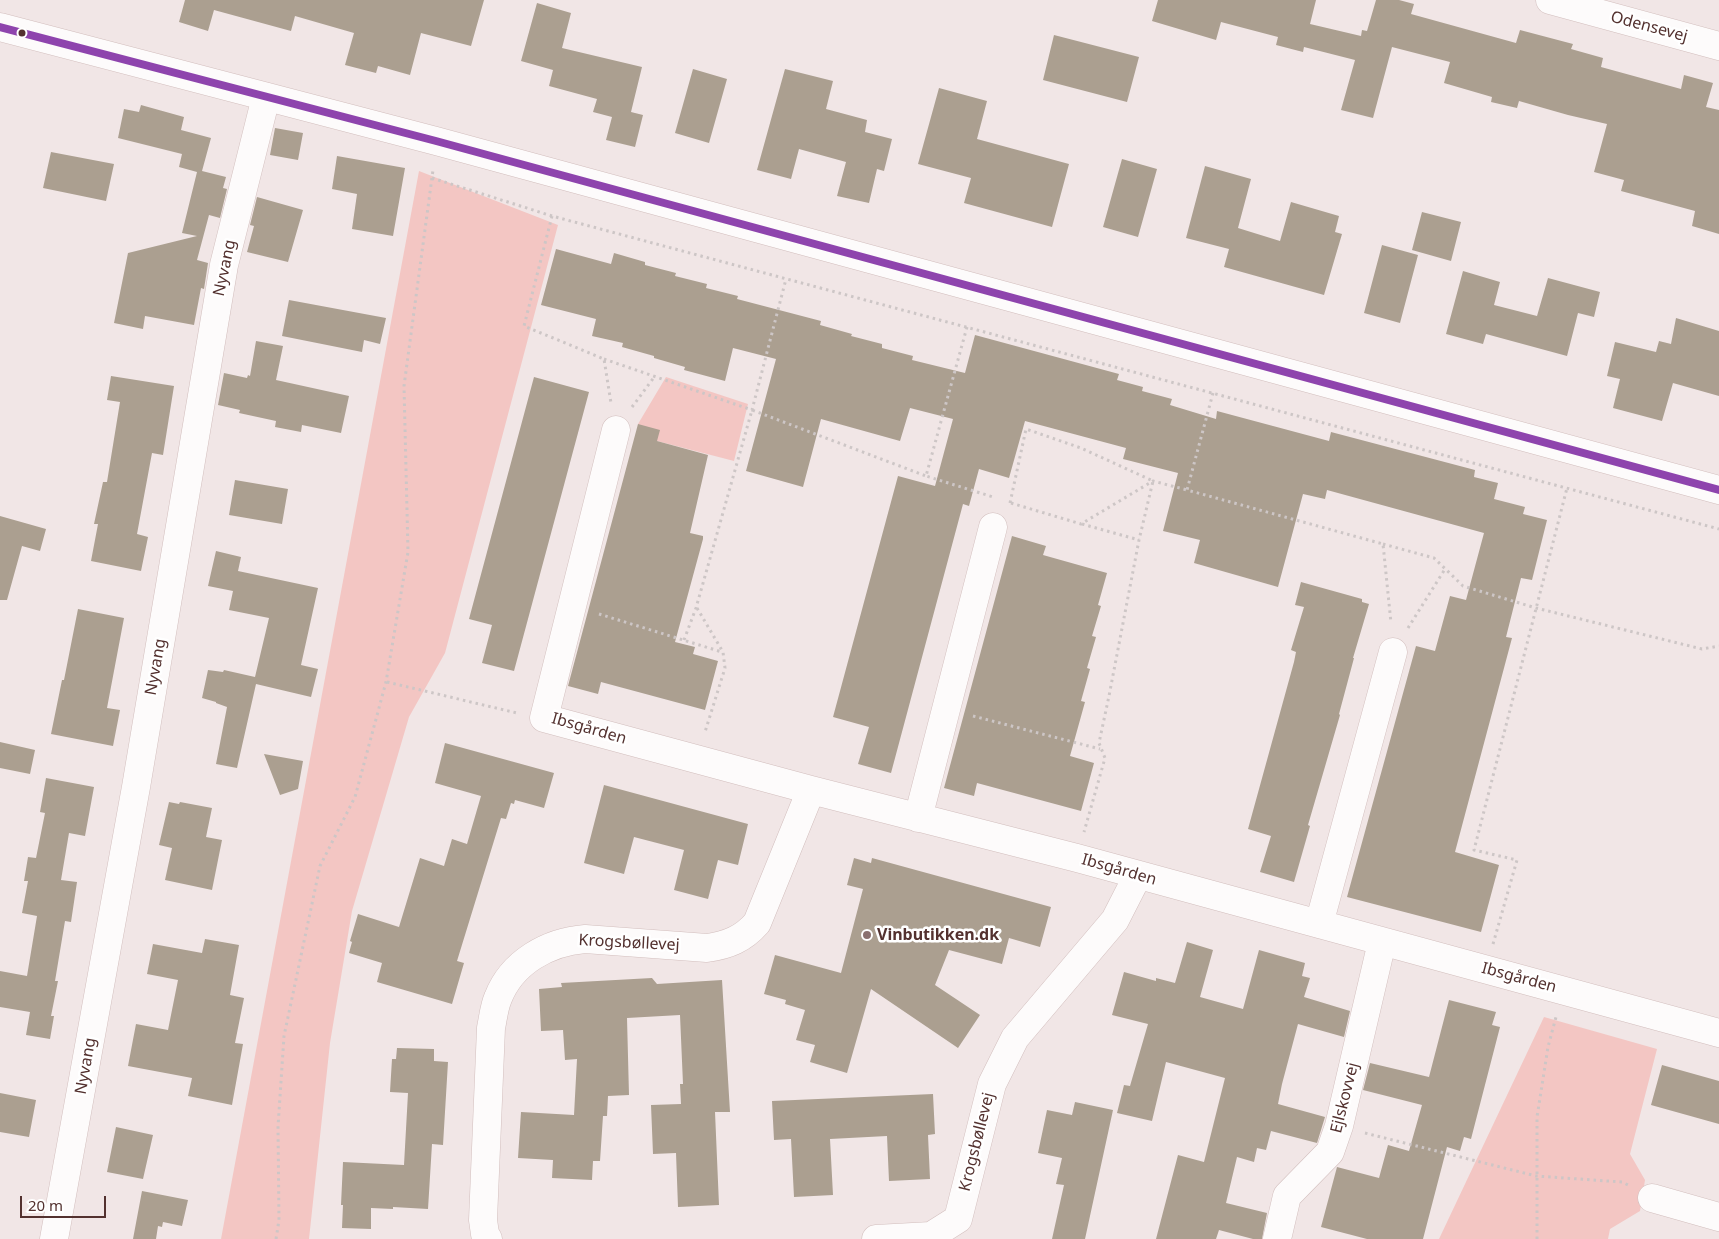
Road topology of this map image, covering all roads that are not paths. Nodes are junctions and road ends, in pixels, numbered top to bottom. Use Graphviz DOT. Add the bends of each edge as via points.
graph roads {
  1 [pos="1550,0"];
  2 [pos="0,27"];
  3 [pos="1719,46"];
  4 [pos="266,97"];
  5 [pos="616,430"];
  6 [pos="1719,490"];
  7 [pos="993,527"];
  8 [pos="1394,652"];
  9 [pos="811,790"];
  10 [pos="918,818"];
  11 [pos="1138,875"];
  12 [pos="1319,924"];
  13 [pos="1382,942"];
  14 [pos="1719,1033"];
  15 [pos="1652,1198"];
  16 [pos="1719,1217"];
  17 [pos="54,1239"];
  18 [pos="488,1239"];
  19 [pos="876,1239"];
  20 [pos="1277,1239"];
  1 -- 3 [label="street, Odensevej"];
  2 -- 4 [label="street"];
  4 -- 6 [label="street"];
  4 -- 17 [label="street, Nyvang" via="224,265 135,796"];
  5 -- 9 [label="street, Ibsgården" via="544,718"];
  7 -- 10 [label="street"];
  8 -- 12 [label="street"];
  9 -- 10 [label="street, Ibsgården"];
  9 -- 18 [label="street, Krogsbøllevej" via="756,923 748,933 722,946 707,948 566,940 537,953 511,975 497,998 491,1028 483,1220"];
  10 -- 11 [label="street, Ibsgården"];
  11 -- 12 [label="street, Ibsgården"];
  11 -- 19 [label="street, Krogsbøllevej" via="1115,920 1014,1038 992,1084 958,1219 931,1236"];
  12 -- 13 [label="street, Ibsgården"];
  13 -- 14 [label="street, Ibsgården"];
  13 -- 20 [label="street, Ejlskovvej" via="1330,1152 1287,1196"];
  15 -- 16 [label="street"];
}
